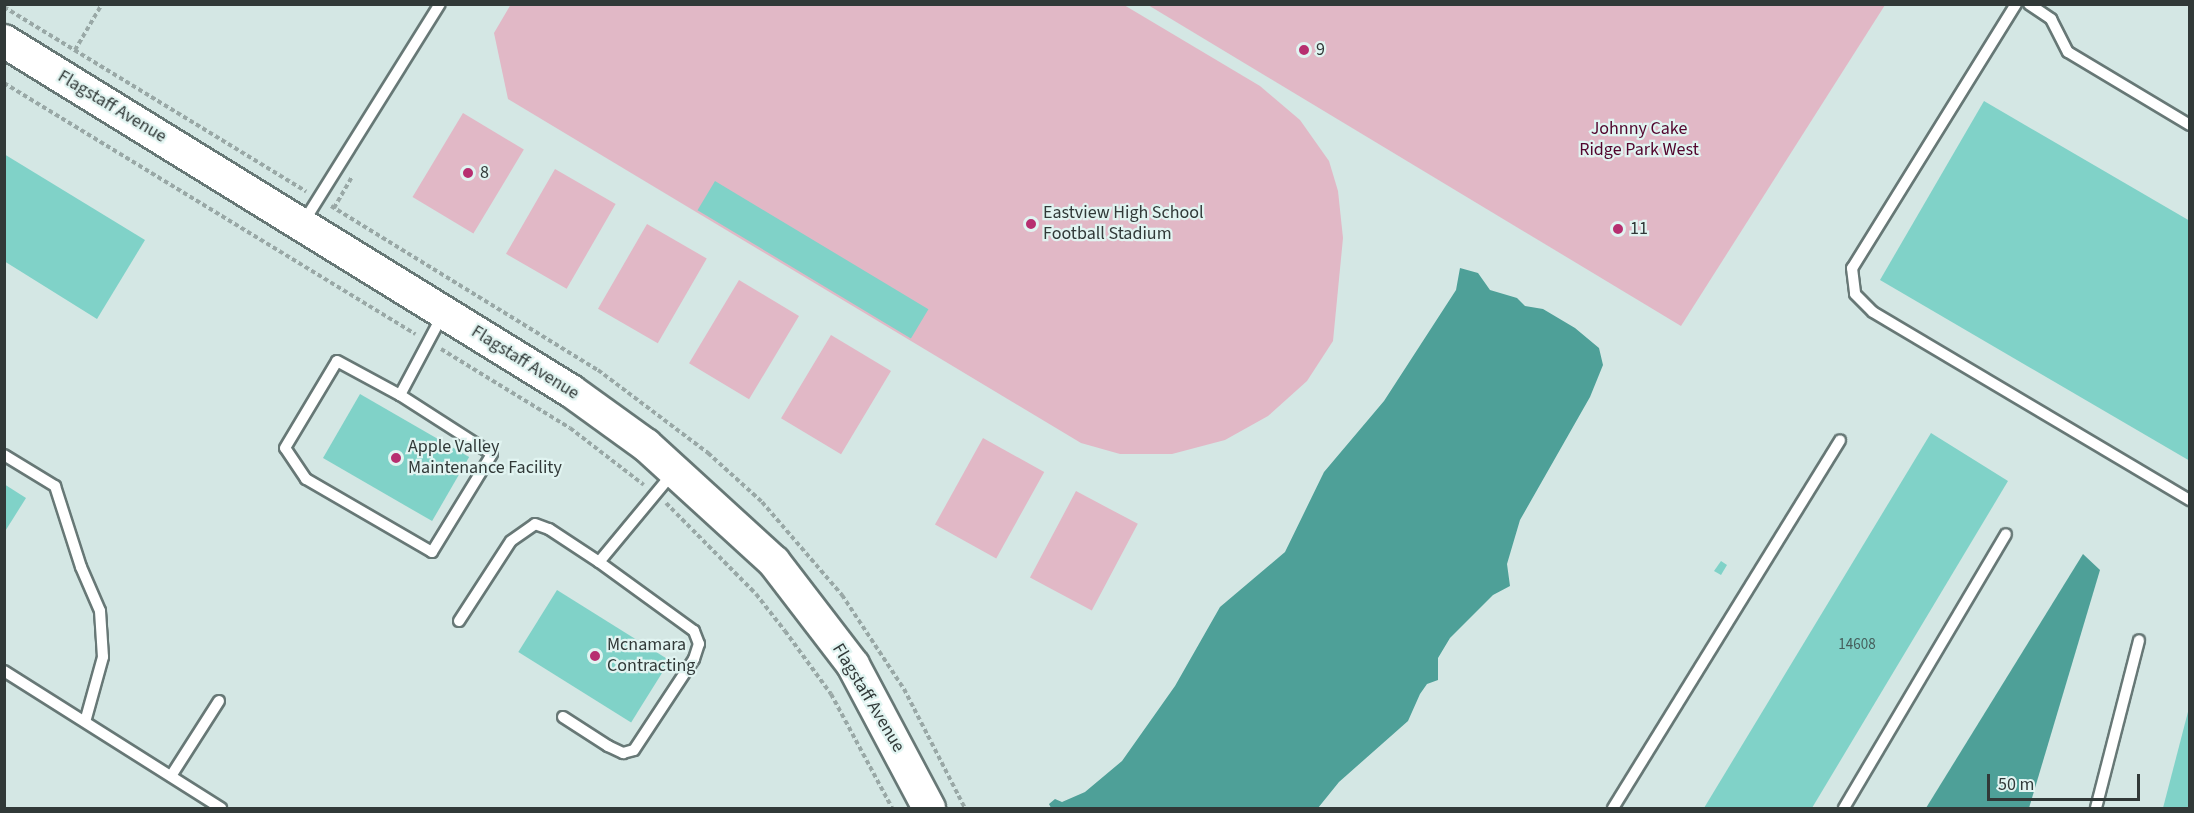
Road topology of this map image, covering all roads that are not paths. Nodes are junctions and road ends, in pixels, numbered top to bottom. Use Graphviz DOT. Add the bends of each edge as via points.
graph roads {
  1 [pos="440,4"];
  2 [pos="2016,4"];
  3 [pos="2029,4"];
  4 [pos="4,41"];
  5 [pos="2190,125"];
  6 [pos="302,223"];
  7 [pos="444,311"];
  8 [pos="400,395"];
  9 [pos="1840,441"];
  10 [pos="4,455"];
  11 [pos="665,482"];
  12 [pos="2190,500"];
  13 [pos="2007,534"];
  14 [pos="599,562"];
  15 [pos="459,621"];
  16 [pos="2139,640"];
  17 [pos="4,671"];
  18 [pos="219,701"];
  19 [pos="563,717"];
  20 [pos="85,722"];
  21 [pos="171,776"];
  22 [pos="221,808"];
  23 [pos="929,808"];
  24 [pos="1612,808"];
  25 [pos="1844,808"];
  26 [pos="2096,808"];
  1 -- 6 [label="lane"];
  2 -- 12 [label="lane" via="1852,268 1854,294 1873,312"];
  3 -- 5 [label="lane" via="2050,19 2068,52"];
  4 -- 6 [label="street, Flagstaff Avenue"];
  6 -- 7 [label="street, Flagstaff Avenue"];
  7 -- 8 [label="lane"];
  7 -- 11 [label="street, Flagstaff Avenue" via="571,390"];
  8 -- 8 [label="lane" via="337,361 285,448 306,479 432,552 492,454"];
  9 -- 24 [label="lane"];
  10 -- 20 [label="lane" via="55,486 100,612 103,657"];
  11 -- 14 [label="lane"];
  11 -- 23 [label="street, Flagstaff Avenue" via="774,562 853,665"];
  13 -- 25 [label="lane"];
  14 -- 15 [label="lane" via="535,524 511,541"];
  14 -- 19 [label="lane" via="694,631 699,644 694,659 634,750 623,753"];
  16 -- 26 [label="lane"];
  17 -- 20 [label="lane"];
  18 -- 21 [label="lane"];
  20 -- 21 [label="lane"];
  21 -- 22 [label="lane"];
}
